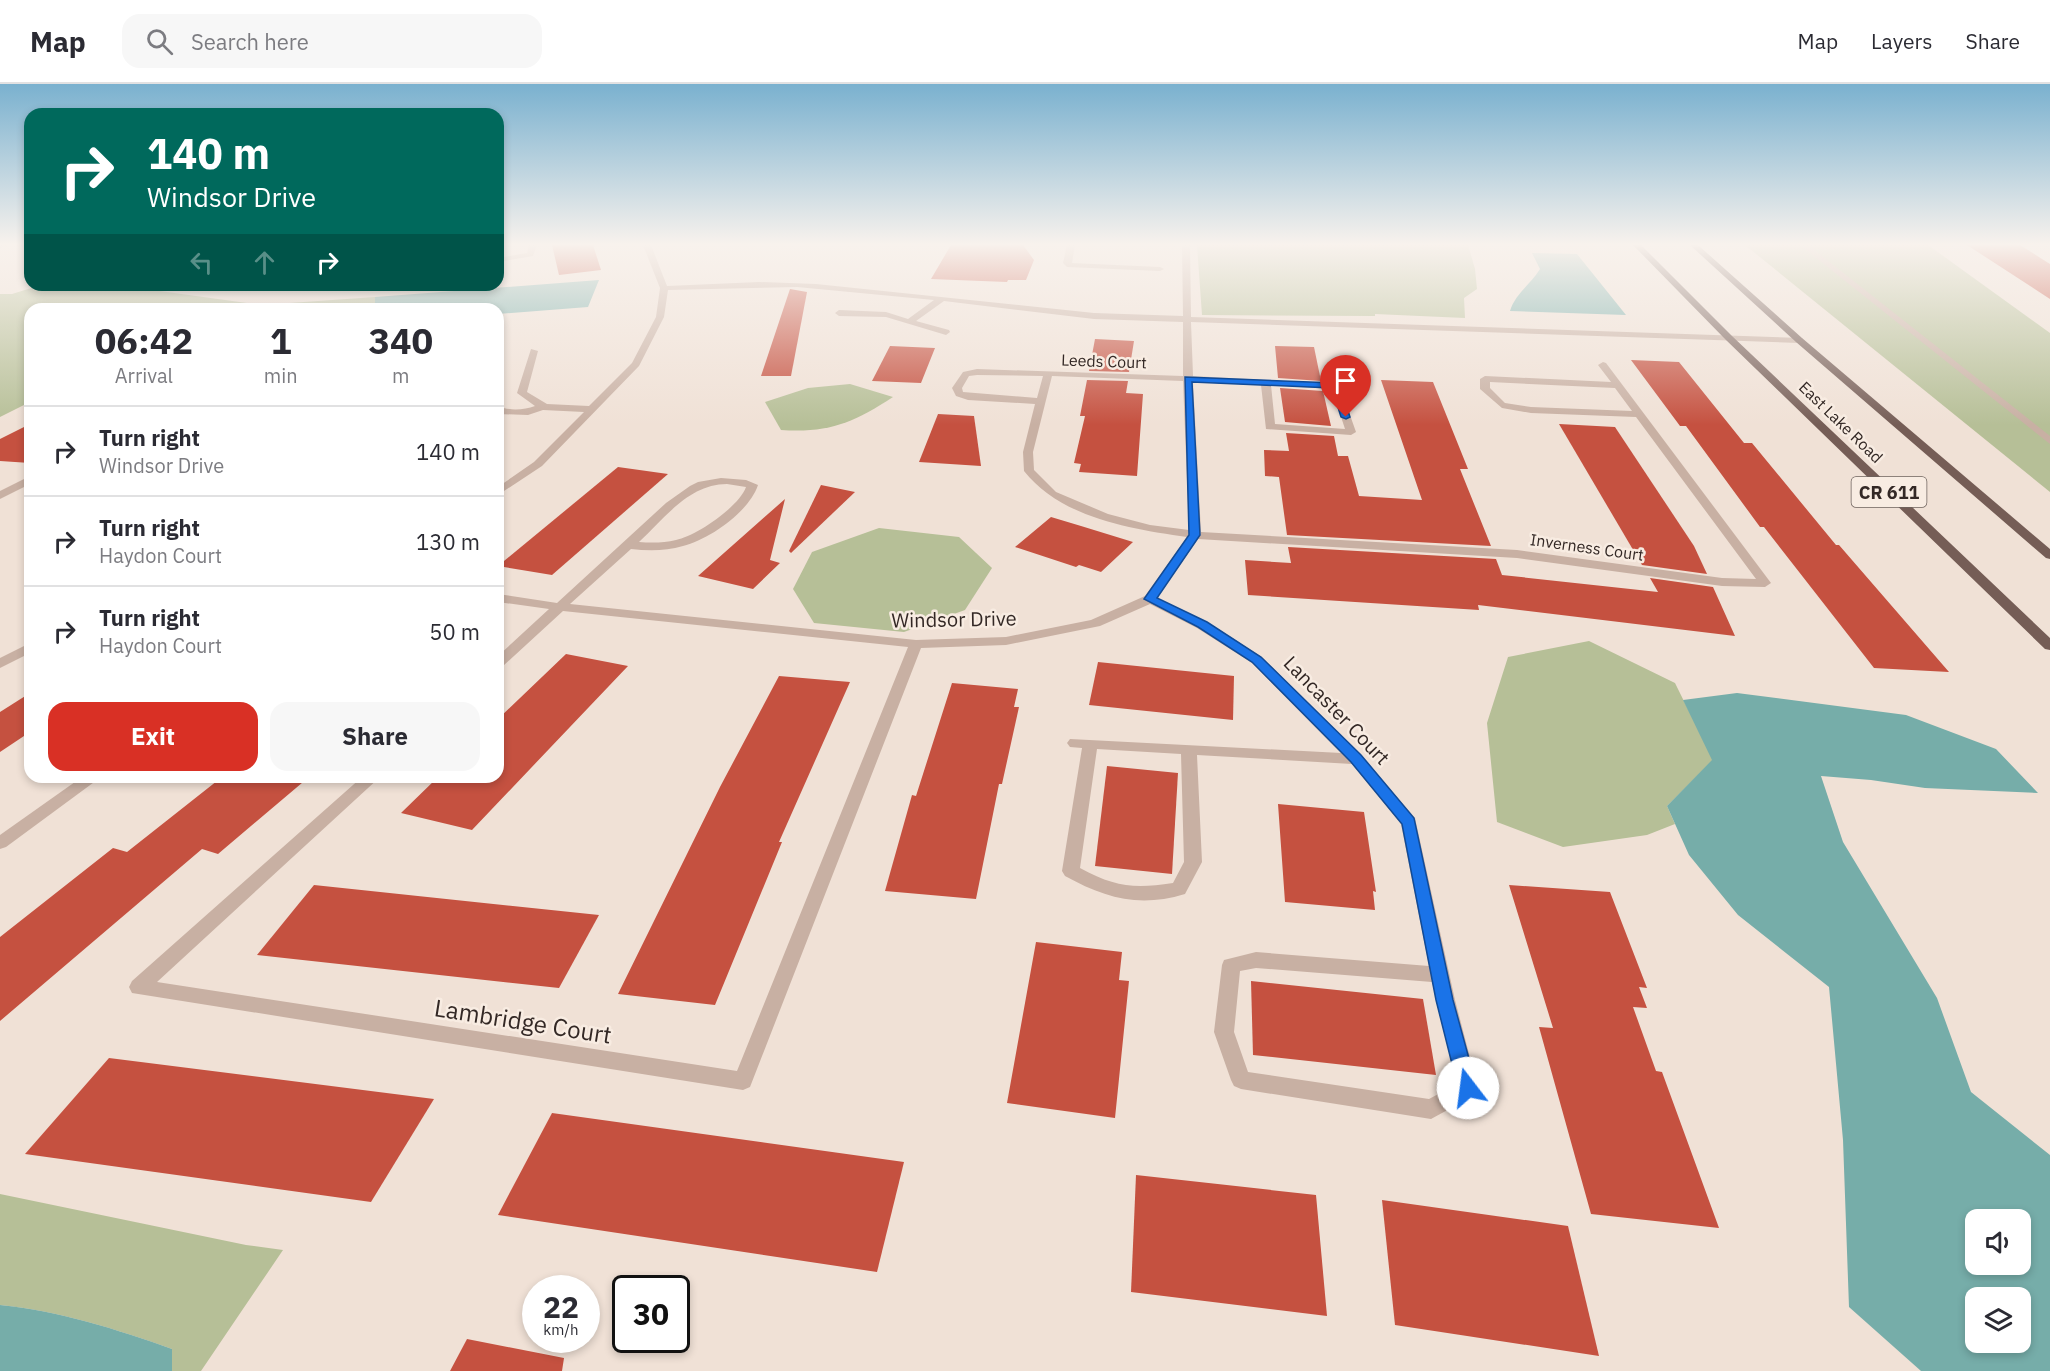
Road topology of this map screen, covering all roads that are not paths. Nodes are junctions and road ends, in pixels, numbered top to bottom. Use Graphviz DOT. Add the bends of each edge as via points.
graph roads {
  1 [pos="662,305"];
  2 [pos="932,305"];
  3 [pos="984,305"];
  4 [pos="1187,305"];
  5 [pos="1696,305"];
  6 [pos="1760,305"];
  7 [pos="1879,305"];
  8 [pos="839,313"];
  9 [pos="1187,320"];
  10 [pos="910,321"];
  11 [pos="946,332"];
  12 [pos="1729,338"];
  13 [pos="1799,340"];
  14 [pos="534,351"];
  15 [pos="1603,365"];
  16 [pos="1048,374"];
  17 [pos="1188,379"];
  18 [pos="1266,382"];
  19 [pos="1617,385"];
  20 [pos="1041,401"];
  21 [pos="508,402"];
  22 [pos="543,406"];
  23 [pos="593,409"];
  24 [pos="504,412"];
  25 [pos="1640,414"];
  26 [pos="2050,441"];
  27 [pos="24,482"];
  28 [pos="504,488"];
  29 [pos="0,496"];
  30 [pos="1195,535"];
  31 [pos="629,545"];
  32 [pos="2050,555"];
  33 [pos="504,599"];
  34 [pos="1150,599"];
  35 [pos="559,607"];
  36 [pos="916,644"];
  37 [pos="2050,646"];
  38 [pos="24,650"];
  39 [pos="504,657"];
  40 [pos="0,664"];
  41 [pos="1189,750"];
  42 [pos="1356,759"];
  43 [pos="85,783"];
  44 [pos="365,783"];
  45 [pos="0,843"];
  46 [pos="1440,975"];
  1 -- 23 [label="street" via="660,317 636,364"];
  2 -- 10 [label="street"];
  3 -- 9 [label="street"];
  4 -- 9 [label="street"];
  5 -- 12 [label="main road, East Lake Road / CR 611"];
  6 -- 13 [label="main road, East Lake Road / CR 611"];
  7 -- 26 [label="street"];
  8 -- 10 [label="street" via="877,314"];
  9 -- 12 [label="street"];
  9 -- 17 [label="street"];
  10 -- 11 [label="street"];
  12 -- 13 [label="street"];
  12 -- 37 [label="main road, East Lake Road / CR 611"];
  13 -- 32 [label="main road, East Lake Road / CR 611"];
  14 -- 21 [label="street"];
  15 -- 19 [label="street, Inverness Court"];
  16 -- 17 [label="street, Leeds Court"];
  16 -- 20 [label="street, Leeds Court"];
  16 -- 20 [label="street" via="977,372 966,374 957,388 959,394 968,397"];
  17 -- 18 [label="street, Leeds Court"];
  17 -- 30 [label="street"];
  18 -- 18 [label="street, Leeds Court" via="1336,386 1351,432 1270,427"];
  19 -- 25 [label="street, Inverness Court"];
  19 -- 25 [label="street" via="1485,379 1485,389 1502,405 1532,410"];
  20 -- 30 [label="street, Leeds Court" via="1028,452 1029,471 1052,494 1104,516"];
  21 -- 22 [label="street"];
  22 -- 23 [label="street"];
  22 -- 24 [label="street" via="515,414"];
  23 -- 28 [label="street" via="538,464"];
  25 -- 30 [label="street, Inverness Court" via="1765,583 1722,582 1517,554"];
  27 -- 29 [label="street"];
  30 -- 34 [label="street"];
  31 -- 31 [label="street" via="690,490 723,481 752,485 745,501 684,543"];
  31 -- 35 [label="street"];
  33 -- 35 [label="street, Windsor Drive"];
  34 -- 36 [label="street, Windsor Drive" via="1095,623 1006,641"];
  34 -- 42 [label="street, Lancaster Court" via="1202,625 1257,660"];
  35 -- 36 [label="street, Windsor Drive"];
  35 -- 39 [label="street"];
  36 -- 44 [label="street, Lambridge Court" via="743,1081 140,987"];
  38 -- 40 [label="street"];
  41 -- 41 [label="street" via="1193,862 1179,890 1141,895 1100,887 1071,871 1083,743"];
  41 -- 42 [label="street"];
  42 -- 46 [label="street, Lancaster Court" via="1409,822"];
  43 -- 45 [label="street"];
  46 -- 46 [label="street, Lancaster Court" via="1468,1088 1431,1109 1241,1080 1224,1032 1231,965 1256,960"];
}
